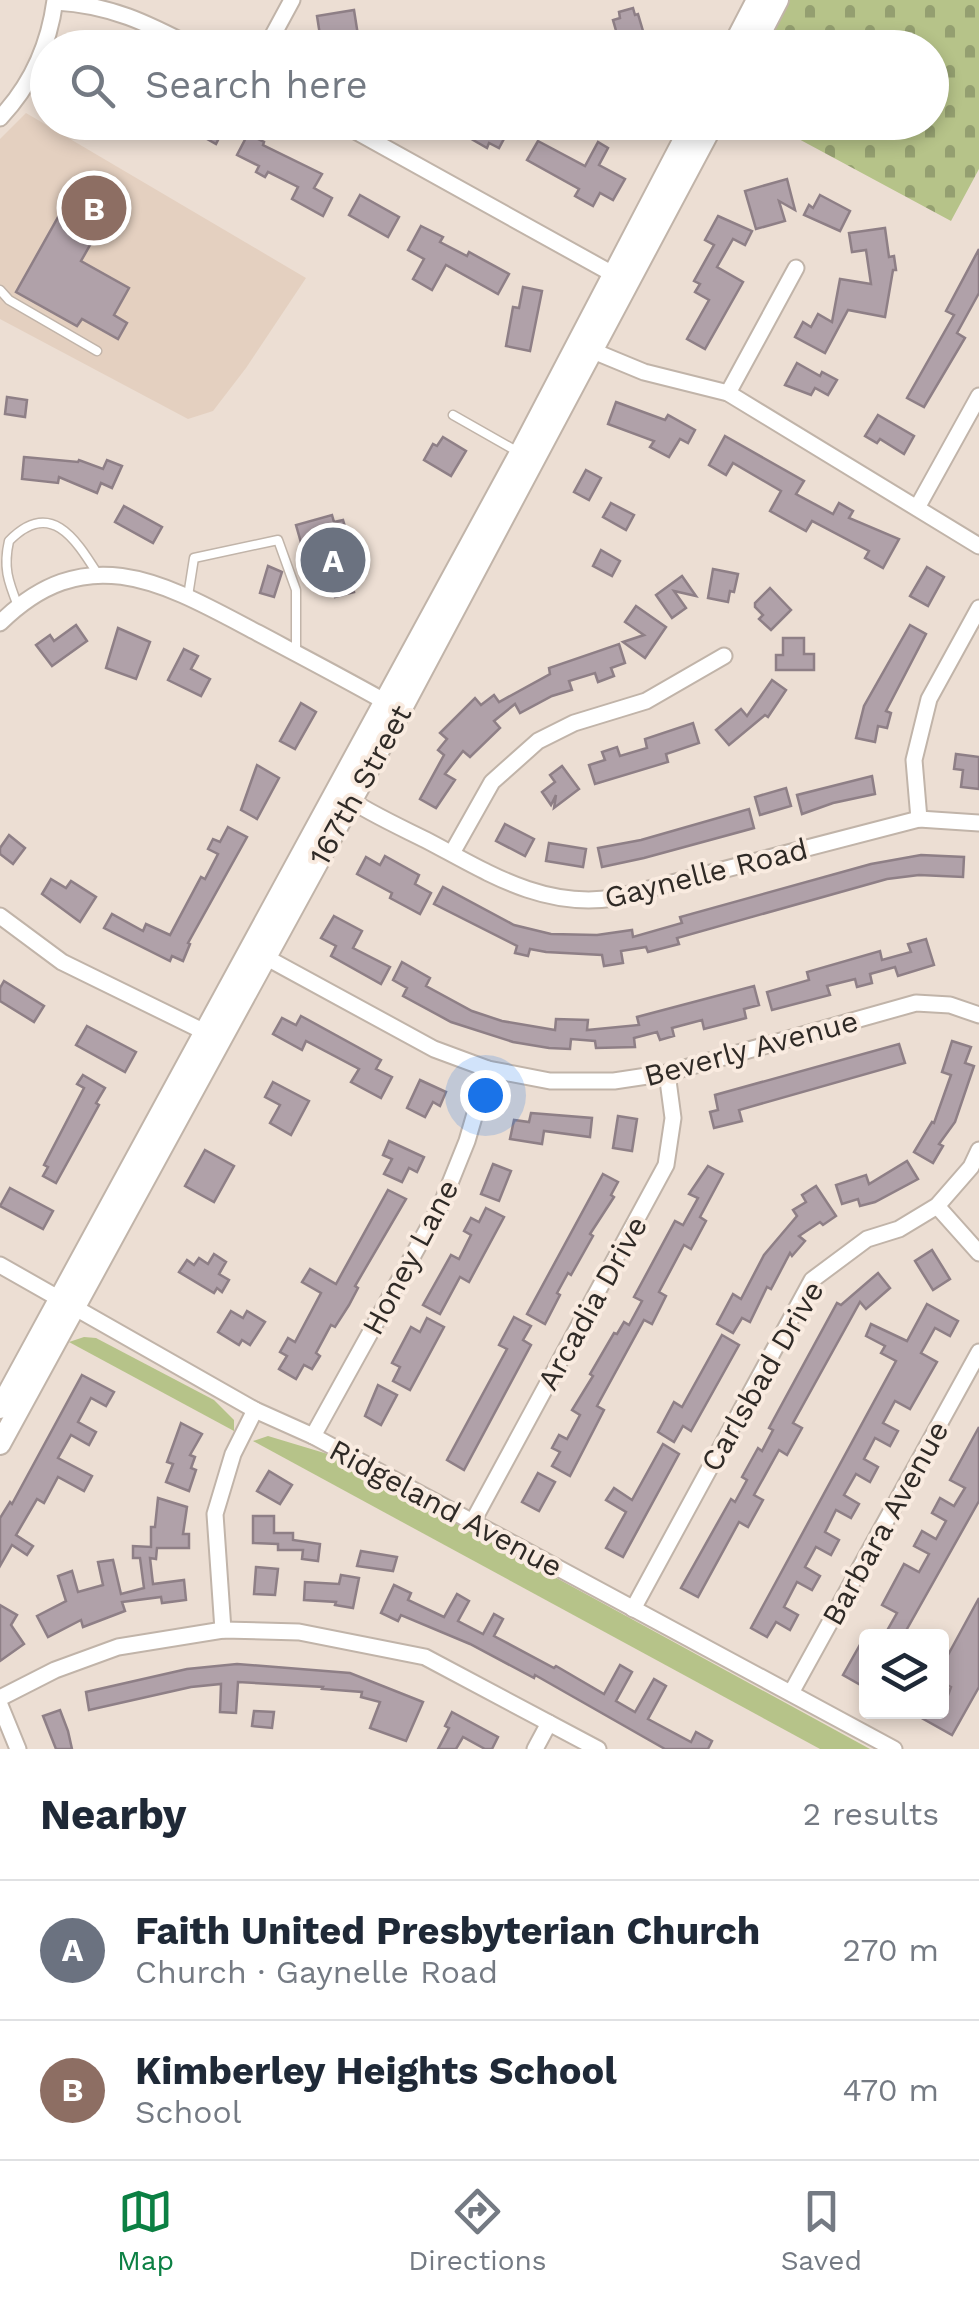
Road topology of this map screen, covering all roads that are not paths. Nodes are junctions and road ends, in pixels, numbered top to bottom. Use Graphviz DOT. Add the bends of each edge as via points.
graph roads {
  1 [pos="292,0"];
  2 [pos="56,1"];
  3 [pos="762,4"];
  4 [pos="49,30"];
  5 [pos="160,30"];
  6 [pos="276,30"];
  7 [pos="744,30"];
  8 [pos="757,30"];
  9 [pos="30,78"];
  10 [pos="0,118"];
  11 [pos="371,140"];
  12 [pos="685,140"];
  13 [pos="704,140"];
  14 [pos="796,268"];
  15 [pos="622,280"];
  16 [pos="0,290"];
  17 [pos="586,348"];
  18 [pos="97,351"];
  19 [pos="728,392"];
  20 [pos="979,396"];
  21 [pos="452,414"];
  22 [pos="520,453"];
  23 [pos="918,506"];
  24 [pos="979,546"];
  25 [pos="98,574"];
  26 [pos="188,596"];
  27 [pos="18,606"];
  28 [pos="979,608"];
  29 [pos="0,623"];
  30 [pos="296,653"];
  31 [pos="724,656"];
  32 [pos="393,706"];
  33 [pos="344,796"];
  34 [pos="919,819"];
  35 [pos="979,823"];
  36 [pos="452,853"];
  37 [pos="0,916"];
  38 [pos="258,953"];
  39 [pos="979,1015"];
  40 [pos="213,1036"];
  41 [pos="488,1069"];
  42 [pos="667,1073"];
  43 [pos="979,1150"];
  44 [pos="937,1206"];
  45 [pos="979,1253"];
  46 [pos="0,1265"];
  47 [pos="67,1303"];
  48 [pos="979,1352"];
  49 [pos="0,1408"];
  50 [pos="256,1410"];
  51 [pos="313,1436"];
  52 [pos="0,1444"];
  53 [pos="472,1522"];
  54 [pos="633,1609"];
  55 [pos="223,1630"];
  56 [pos="791,1693"];
  57 [pos="0,1701"];
  58 [pos="550,1722"];
  59 [pos="18,1749"];
  60 [pos="534,1749"];
  61 [pos="598,1749"];
  62 [pos="894,1749"];
  1 -- 6 [label="street"];
  2 -- 4 [label="street"];
  2 -- 5 [label="street" via="92,4"];
  3 -- 7 [label="main road"];
  3 -- 8 [label="main road"];
  9 -- 10 [label="street"];
  11 -- 15 [label="street"];
  12 -- 15 [label="main road, 167th Street"];
  13 -- 15 [label="main road, 167th Street"];
  14 -- 19 [label="street"];
  15 -- 17 [label="main road, 167th Street"];
  16 -- 18 [label="lane"];
  17 -- 19 [label="street" via="644,372"];
  17 -- 22 [label="main road, 167th Street"];
  17 -- 32 [label="main road, 167th Street"];
  19 -- 23 [label="street"];
  20 -- 23 [label="street"];
  21 -- 22 [label="lane"];
  22 -- 32 [label="main road, 167th Street"];
  23 -- 24 [label="street"];
  25 -- 26 [label="street" via="146,579"];
  25 -- 27 [label="street" via="67,580"];
  25 -- 27 [label="lane" via="75,538 46,522 32,524 9,541 4,560"];
  26 -- 30 [label="street"];
  26 -- 30 [label="lane" via="194,558 278,540 296,590"];
  27 -- 29 [label="street"];
  28 -- 34 [label="street" via="929,700 914,760"];
  30 -- 32 [label="street"];
  31 -- 36 [label="street" via="646,701 538,740 492,782"];
  32 -- 33 [label="main road, 167th Street"];
  33 -- 36 [label="street, Gaynelle Road"];
  33 -- 38 [label="main road, 167th Street"];
  34 -- 35 [label="street, Gaynelle Road"];
  34 -- 36 [label="street, Gaynelle Road" via="598,900 526,891"];
  37 -- 40 [label="street" via="62,962"];
  38 -- 40 [label="main road, 167th Street"];
  38 -- 41 [label="street, Beverly Avenue" via="434,1048"];
  39 -- 42 [label="street, Beverly Avenue" via="916,1003"];
  40 -- 47 [label="main road, 167th Street"];
  41 -- 42 [label="street, Beverly Avenue" via="550,1081"];
  41 -- 51 [label="street, Honey Lane" via="442,1203"];
  42 -- 53 [label="street, Arcadia Drive" via="673,1118 666,1164"];
  43 -- 44 [label="street, Carlsbad Drive"];
  44 -- 45 [label="street"];
  44 -- 54 [label="street, Carlsbad Drive" via="867,1240 812,1280"];
  46 -- 47 [label="street, Ridgeland Avenue"];
  47 -- 49 [label="main road, 167th Street"];
  47 -- 50 [label="street, Ridgeland Avenue"];
  47 -- 52 [label="main road, 167th Street"];
  48 -- 56 [label="street, Barbara Avenue"];
  50 -- 51 [label="street, Ridgeland Avenue"];
  50 -- 55 [label="street" via="216,1514"];
  51 -- 53 [label="street, Ridgeland Avenue"];
  53 -- 54 [label="street, Ridgeland Avenue"];
  54 -- 56 [label="street, Ridgeland Avenue"];
  55 -- 57 [label="street" via="118,1647 55,1670"];
  55 -- 58 [label="street" via="298,1632 424,1658"];
  56 -- 62 [label="street, Ridgeland Avenue"];
  57 -- 59 [label="street"];
  58 -- 60 [label="street"];
  58 -- 61 [label="street"];
}
